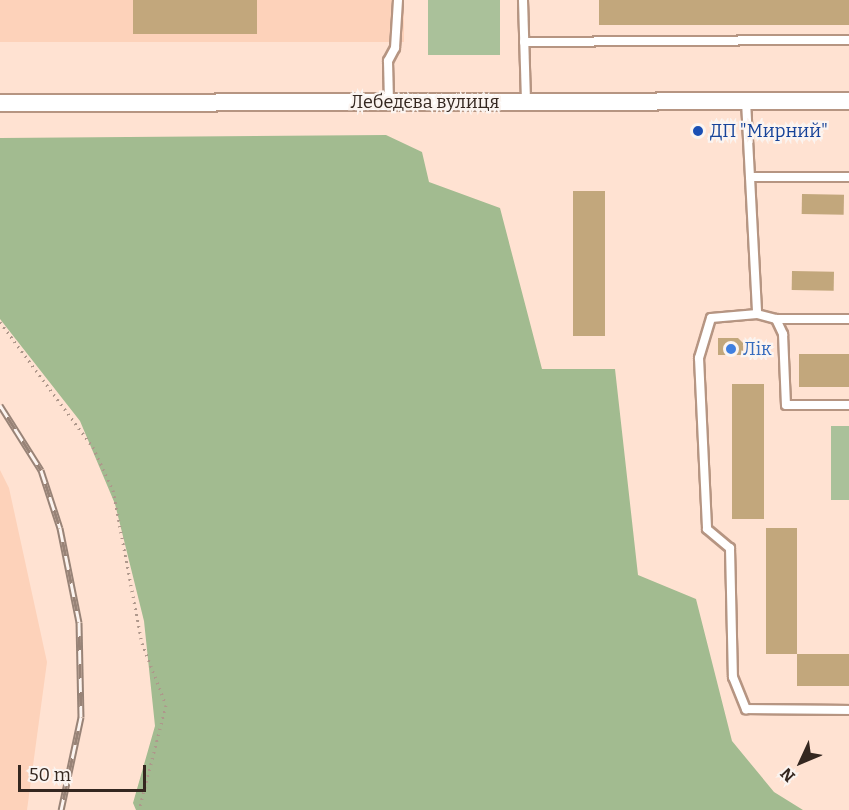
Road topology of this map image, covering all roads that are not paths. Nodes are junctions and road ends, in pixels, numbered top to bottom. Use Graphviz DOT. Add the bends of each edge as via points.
graph roads {
  1 [pos="398,0"];
  2 [pos="523,0"];
  3 [pos="849,40"];
  4 [pos="524,42"];
  5 [pos="746,101"];
  6 [pos="849,101"];
  7 [pos="389,102"];
  8 [pos="526,102"];
  9 [pos="0,103"];
  10 [pos="750,177"];
  11 [pos="849,177"];
  12 [pos="757,314"];
  13 [pos="776,318"];
  14 [pos="849,319"];
  15 [pos="849,405"];
  16 [pos="849,710"];
  1 -- 7 [label="lane" via="395,48 388,61"];
  2 -- 4 [label="lane"];
  3 -- 4 [label="lane"];
  4 -- 8 [label="lane"];
  5 -- 6 [label="street, Лебедєва вулиця"];
  5 -- 8 [label="street, Лебедєва вулиця"];
  5 -- 10 [label="lane"];
  7 -- 8 [label="street, Лебедєва вулиця"];
  7 -- 9 [label="street, Лебедєва вулиця"];
  10 -- 11 [label="lane"];
  10 -- 12 [label="lane"];
  12 -- 13 [label="lane"];
  12 -- 16 [label="lane" via="711,318 699,358 707,529 730,548 733,677 746,709"];
  13 -- 14 [label="lane"];
  13 -- 15 [label="lane" via="783,334 786,405"];
}
